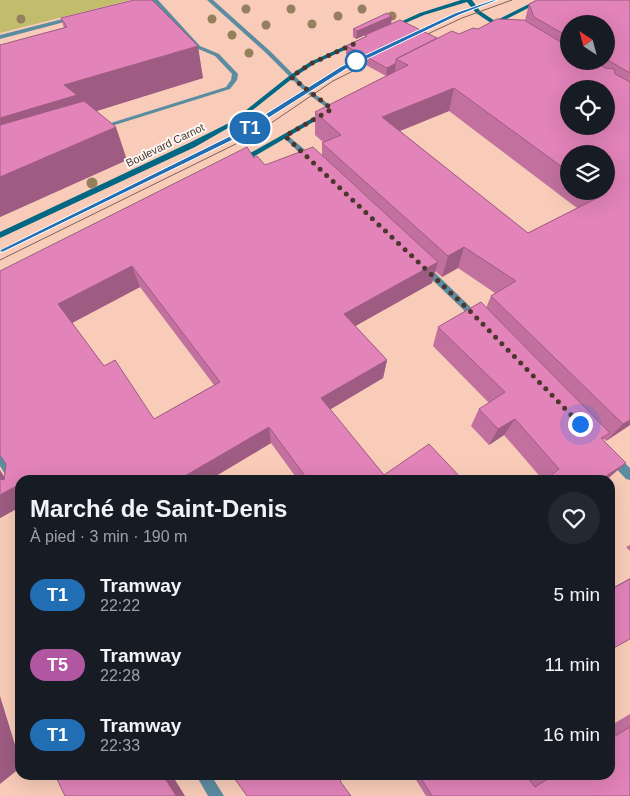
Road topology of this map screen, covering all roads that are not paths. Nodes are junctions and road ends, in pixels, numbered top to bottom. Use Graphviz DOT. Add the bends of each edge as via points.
graph roads {
  1 [pos="155,0"];
  2 [pos="210,0"];
  3 [pos="468,0"];
  4 [pos="541,0"];
  5 [pos="77,17"];
  6 [pos="495,23"];
  7 [pos="486,28"];
  8 [pos="387,29"];
  9 [pos="504,29"];
  10 [pos="0,36"];
  11 [pos="362,40"];
  12 [pos="291,77"];
  13 [pos="340,105"];
  14 [pos="332,109"];
  15 [pos="95,129"];
  16 [pos="285,136"];
  17 [pos="317,165"];
  18 [pos="231,166"];
  19 [pos="0,235"];
  20 [pos="422,266"];
  21 [pos="485,326"];
  22 [pos="604,448"];
  23 [pos="0,457"];
  24 [pos="630,475"];
  25 [pos="15,480"];
  26 [pos="206,780"];
  27 [pos="217,796"];
  1 -- 15 [label="street" via="198,47 217,55 235,74 234,80 228,88"];
  2 -- 12 [label="street"];
  3 -- 6 [label="street" via="478,12"];
  3 -- 8 [label="street"];
  4 -- 6 [label="street"];
  5 -- 10 [label="street"];
  6 -- 7 [label="street"];
  6 -- 9 [label="street"];
  11 -- 12 [label="street, Boulevard Carnot" via="312,63"];
  12 -- 14 [label="street"];
  12 -- 19 [label="street, Boulevard Carnot" via="233,123"];
  13 -- 14 [label="street"];
  14 -- 16 [label="street"];
  16 -- 17 [label="street"];
  16 -- 18 [label="street"];
  20 -- 21 [label="street"];
  22 -- 24 [label="street"];
  23 -- 25 [label="street"];
  26 -- 27 [label="street"];
}
